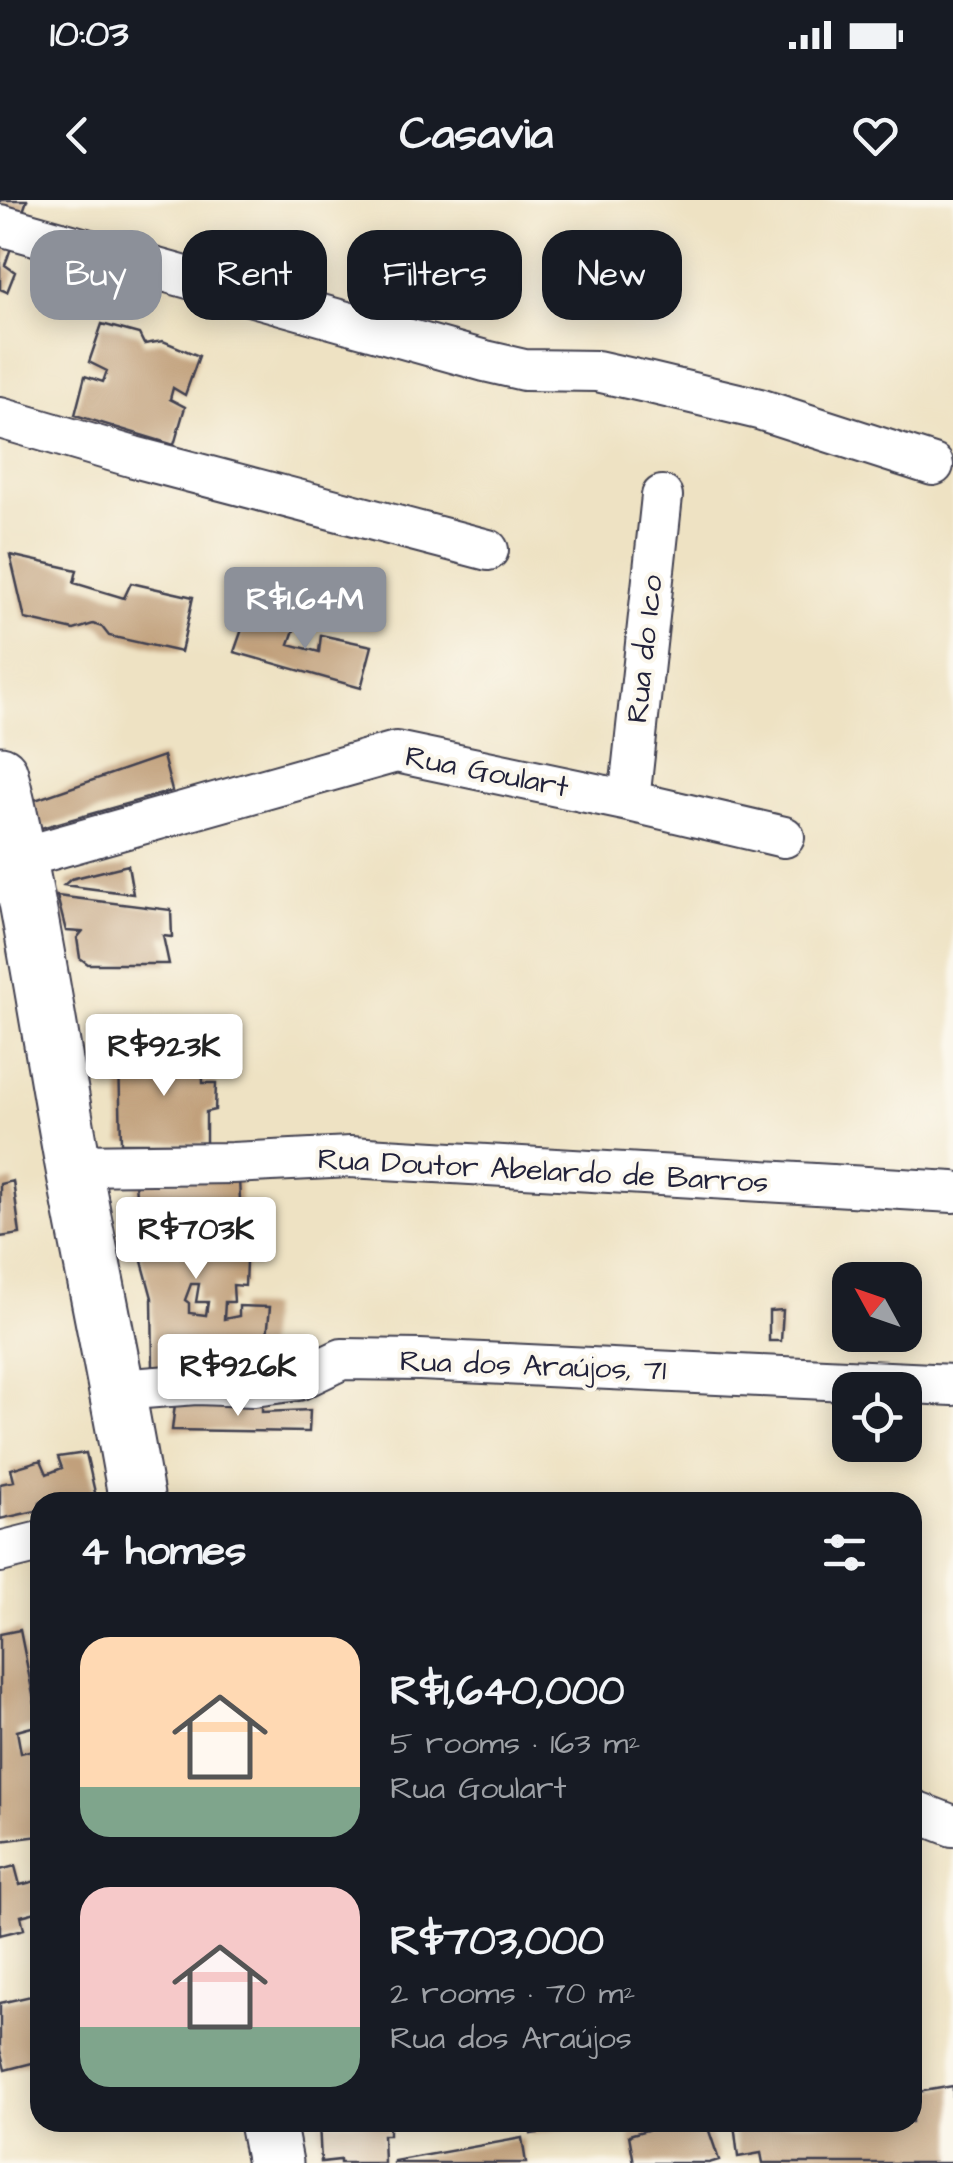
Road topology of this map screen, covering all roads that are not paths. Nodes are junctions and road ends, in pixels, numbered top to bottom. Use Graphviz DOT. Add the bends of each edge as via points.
graph roads {
  1 [pos="0,225"];
  2 [pos="0,418"];
  3 [pos="933,465"];
  4 [pos="662,496"];
  5 [pos="488,550"];
  6 [pos="0,774"];
  7 [pos="628,801"];
  8 [pos="784,838"];
  9 [pos="20,858"];
  10 [pos="73,1165"];
  11 [pos="953,1192"];
  12 [pos="953,1385"];
  13 [pos="118,1390"];
  14 [pos="135,1492"];
  15 [pos="30,1544"];
  16 [pos="0,1552"];
  17 [pos="922,1814"];
  18 [pos="953,1826"];
  19 [pos="269,2132"];
  20 [pos="276,2163"];
  1 -- 3 [label="street" via="485,361 646,382 759,409"];
  2 -- 5 [label="street"];
  4 -- 7 [label="street, Rua do Ico"];
  6 -- 9 [label="street"];
  7 -- 8 [label="street, Rua Goulart"];
  7 -- 9 [label="street, Rua Goulart" via="396,752"];
  9 -- 10 [label="street"];
  10 -- 11 [label="street, Rua Doutor Abelardo de Barros" via="350,1157"];
  10 -- 13 [label="street"];
  12 -- 13 [label="street, Rua dos Araújos, 71" via="342,1359 298,1380"];
  13 -- 14 [label="street"];
  15 -- 16 [label="street"];
  17 -- 18 [label="street"];
  19 -- 20 [label="street"];
}
